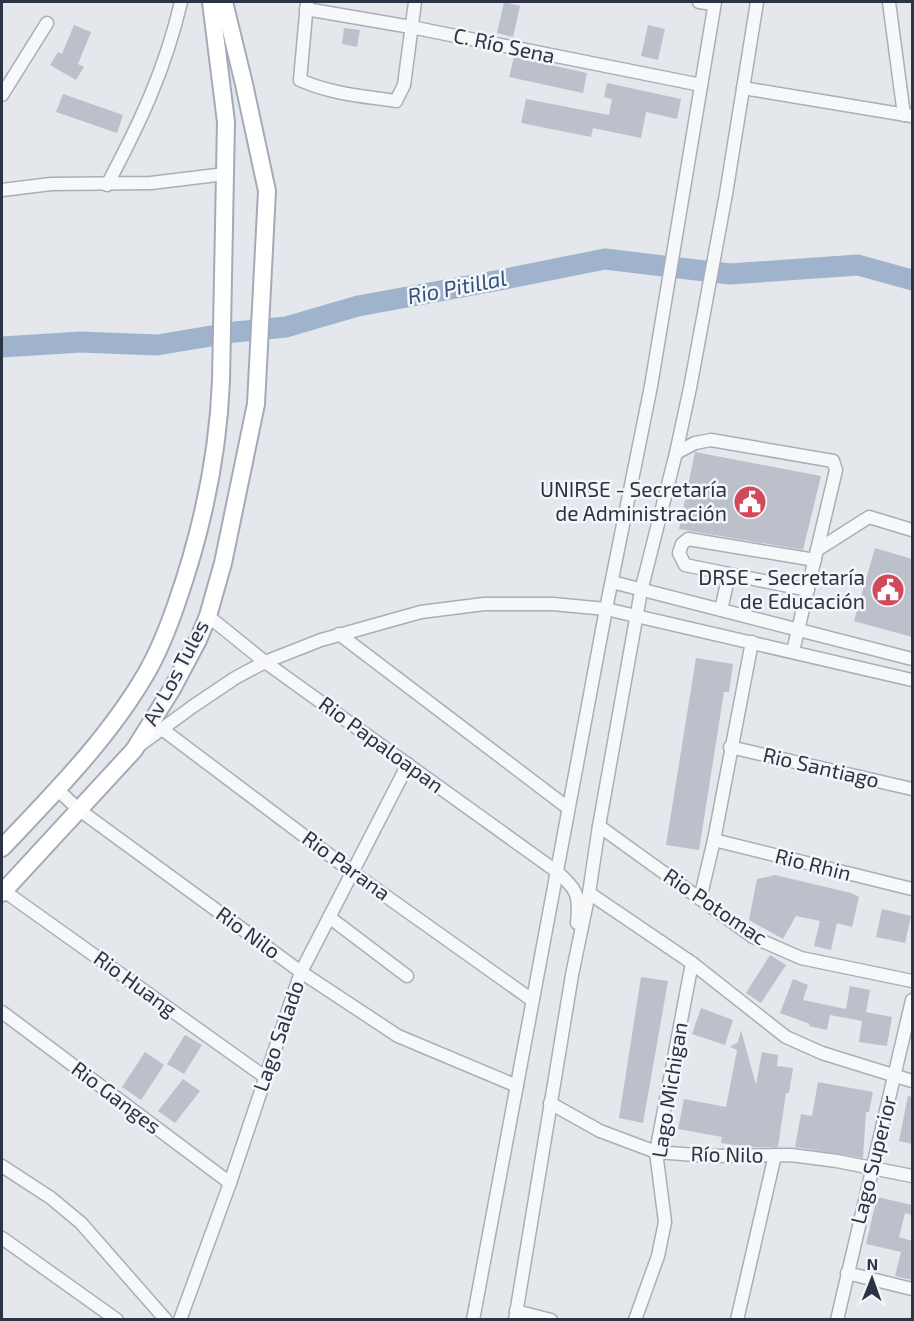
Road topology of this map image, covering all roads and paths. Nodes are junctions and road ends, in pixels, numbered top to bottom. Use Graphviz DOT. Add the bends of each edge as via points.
graph roads {
  1 [pos="181,2"];
  2 [pos="211,2"];
  3 [pos="224,2"];
  4 [pos="415,2"];
  5 [pos="699,2"];
  6 [pos="757,2"];
  7 [pos="889,2"];
  8 [pos="715,3"];
  9 [pos="306,5"];
  10 [pos="47,22"];
  11 [pos="411,27"];
  12 [pos="701,85"];
  13 [pos="742,88"];
  14 [pos="2,95"];
  15 [pos="908,116"];
  16 [pos="225,182"];
  17 [pos="107,185"];
  18 [pos="2,190"];
  19 [pos="676,453"];
  20 [pos="912,530"];
  21 [pos="816,555"];
  22 [pos="729,574"];
  23 [pos="612,582"];
  24 [pos="808,590"];
  25 [pos="641,591"];
  26 [pos="606,609"];
  27 [pos="721,610"];
  28 [pos="208,616"];
  29 [pos="636,617"];
  30 [pos="799,629"];
  31 [pos="339,634"];
  32 [pos="752,642"];
  33 [pos="794,651"];
  34 [pos="907,657"];
  35 [pos="265,662"];
  36 [pos="896,675"];
  37 [pos="912,680"];
  38 [pos="162,729"];
  39 [pos="730,747"];
  40 [pos="134,750"];
  41 [pos="408,764"];
  42 [pos="57,789"];
  43 [pos="912,789"];
  44 [pos="568,808"];
  45 [pos="78,809"];
  46 [pos="599,826"];
  47 [pos="714,840"];
  48 [pos="2,848"];
  49 [pos="556,871"];
  50 [pos="352,872"];
  51 [pos="912,889"];
  52 [pos="3,892"];
  53 [pos="590,893"];
  54 [pos="700,899"];
  55 [pos="329,916"];
  56 [pos="692,963"];
  57 [pos="301,972"];
  58 [pos="572,975"];
  59 [pos="407,976"];
  60 [pos="912,981"];
  61 [pos="532,1000"];
  62 [pos="912,1000"];
  63 [pos="2,1012"];
  64 [pos="265,1077"];
  65 [pos="894,1077"];
  66 [pos="912,1081"];
  67 [pos="517,1086"];
  68 [pos="550,1103"];
  69 [pos="656,1152"];
  70 [pos="775,1155"];
  71 [pos="2,1166"];
  72 [pos="873,1167"];
  73 [pos="912,1176"];
  74 [pos="230,1183"];
  75 [pos="2,1238"];
  76 [pos="847,1273"];
  77 [pos="912,1289"];
  78 [pos="515,1315"];
  79 [pos="117,1320"];
  80 [pos="166,1320"];
  81 [pos="180,1320"];
  82 [pos="473,1320"];
  83 [pos="551,1320"];
  84 [pos="635,1320"];
  85 [pos="737,1320"];
  86 [pos="837,1320"];
  1 -- 17 [label="street" via="159,78"];
  2 -- 16 [label="main road, Av Los Tules" via="226,122"];
  3 -- 28 [label="main road, Av Los Tules" via="267,191 256,395 234,516"];
  4 -- 11 [label="street"];
  5 -- 8 [label="street"];
  6 -- 13 [label="street"];
  7 -- 15 [label="street"];
  8 -- 12 [label="street"];
  9 -- 11 [label="street, C. Río Sena"];
  9 -- 11 [label="street" via="300,80 350,95 396,100 404,86"];
  10 -- 14 [label="street"];
  11 -- 12 [label="street, C. Río Sena"];
  12 -- 23 [label="street" via="651,386"];
  13 -- 15 [label="street"];
  13 -- 19 [label="street" via="726,194"];
  16 -- 17 [label="street"];
  16 -- 42 [label="main road, Av Los Tules" via="220,402 196,542 165,636 147,672 100,741"];
  17 -- 18 [label="street" via="51,184"];
  19 -- 21 [label="street" via="711,440 833,461 836,470"];
  19 -- 25 [label="street"];
  20 -- 21 [label="street" via="869,517"];
  21 -- 22 [label="street" via="688,539 682,544 679,553 685,565"];
  21 -- 24 [label="street"];
  22 -- 24 [label="street"];
  22 -- 27 [label="street"];
  23 -- 25 [label="street"];
  23 -- 26 [label="street"];
  24 -- 30 [label="street"];
  25 -- 27 [label="street"];
  25 -- 29 [label="street"];
  26 -- 29 [label="street"];
  26 -- 31 [label="street" via="484,604 421,612"];
  26 -- 44 [label="street"];
  27 -- 30 [label="street"];
  28 -- 35 [label="street, Rio Papaloapan"];
  28 -- 40 [label="main road, Av Los Tules" via="172,689"];
  29 -- 32 [label="street"];
  29 -- 46 [label="street"];
  30 -- 33 [label="street"];
  30 -- 34 [label="street"];
  31 -- 35 [label="street"];
  31 -- 44 [label="street"];
  32 -- 33 [label="street"];
  32 -- 39 [label="street"];
  33 -- 36 [label="street"];
  34 -- 36 [label="street"];
  35 -- 38 [label="street"];
  35 -- 41 [label="street, Rio Papaloapan"];
  36 -- 37 [label="street"];
  38 -- 40 [label="street"];
  38 -- 50 [label="street, Rio Parana"];
  39 -- 43 [label="street, Rio Santiago"];
  39 -- 47 [label="street"];
  40 -- 45 [label="main road, Av Los Tules"];
  41 -- 49 [label="street, Rio Papaloapan"];
  41 -- 50 [label="street, Lago Salado"];
  42 -- 45 [label="street, Rio Nilo"];
  42 -- 48 [label="main road, Av Los Tules"];
  44 -- 49 [label="street"];
  45 -- 52 [label="main road, Av Los Tules"];
  45 -- 57 [label="street, Rio Nilo"];
  46 -- 53 [label="street"];
  46 -- 54 [label="street, Rio Potomac"];
  47 -- 51 [label="street, Rio Rhin"];
  47 -- 54 [label="street"];
  49 -- 58 [label="street, Rio Papaloapan" via="573,886 578,898"];
  49 -- 61 [label="street"];
  50 -- 55 [label="street, Lago Salado"];
  50 -- 61 [label="street, Rio Parana"];
  52 -- 64 [label="street, Rio Huang"];
  53 -- 56 [label="street"];
  53 -- 58 [label="street"];
  54 -- 60 [label="street, Rio Potomac" via="753,937 801,958"];
  55 -- 57 [label="street, Lago Salado"];
  55 -- 59 [label="street"];
  56 -- 65 [label="street" via="786,1037"];
  56 -- 69 [label="street, Lago Michigan"];
  57 -- 64 [label="street, Lago Salado"];
  57 -- 67 [label="street, Rio Nilo" via="398,1036"];
  58 -- 68 [label="street"];
  61 -- 67 [label="street"];
  62 -- 65 [label="street, Lago Superior"];
  63 -- 74 [label="street, Rio Ganges"];
  64 -- 74 [label="street, Lago Salado"];
  65 -- 66 [label="street"];
  65 -- 72 [label="street, Lago Superior"];
  67 -- 82 [label="street"];
  68 -- 69 [label="street, Río Nilo" via="600,1131"];
  68 -- 78 [label="street"];
  69 -- 70 [label="street, Río Nilo"];
  69 -- 84 [label="street, Lago Michigan" via="665,1222 658,1256"];
  70 -- 72 [label="street, Río Nilo"];
  70 -- 85 [label="street"];
  71 -- 80 [label="street" via="81,1223"];
  72 -- 73 [label="street, Río Nilo"];
  72 -- 76 [label="street, Lago Superior"];
  74 -- 81 [label="street, Lago Salado"];
  75 -- 79 [label="street"];
  76 -- 77 [label="street"];
  76 -- 86 [label="street, Lago Superior"];
  78 -- 83 [label="street"];
}
